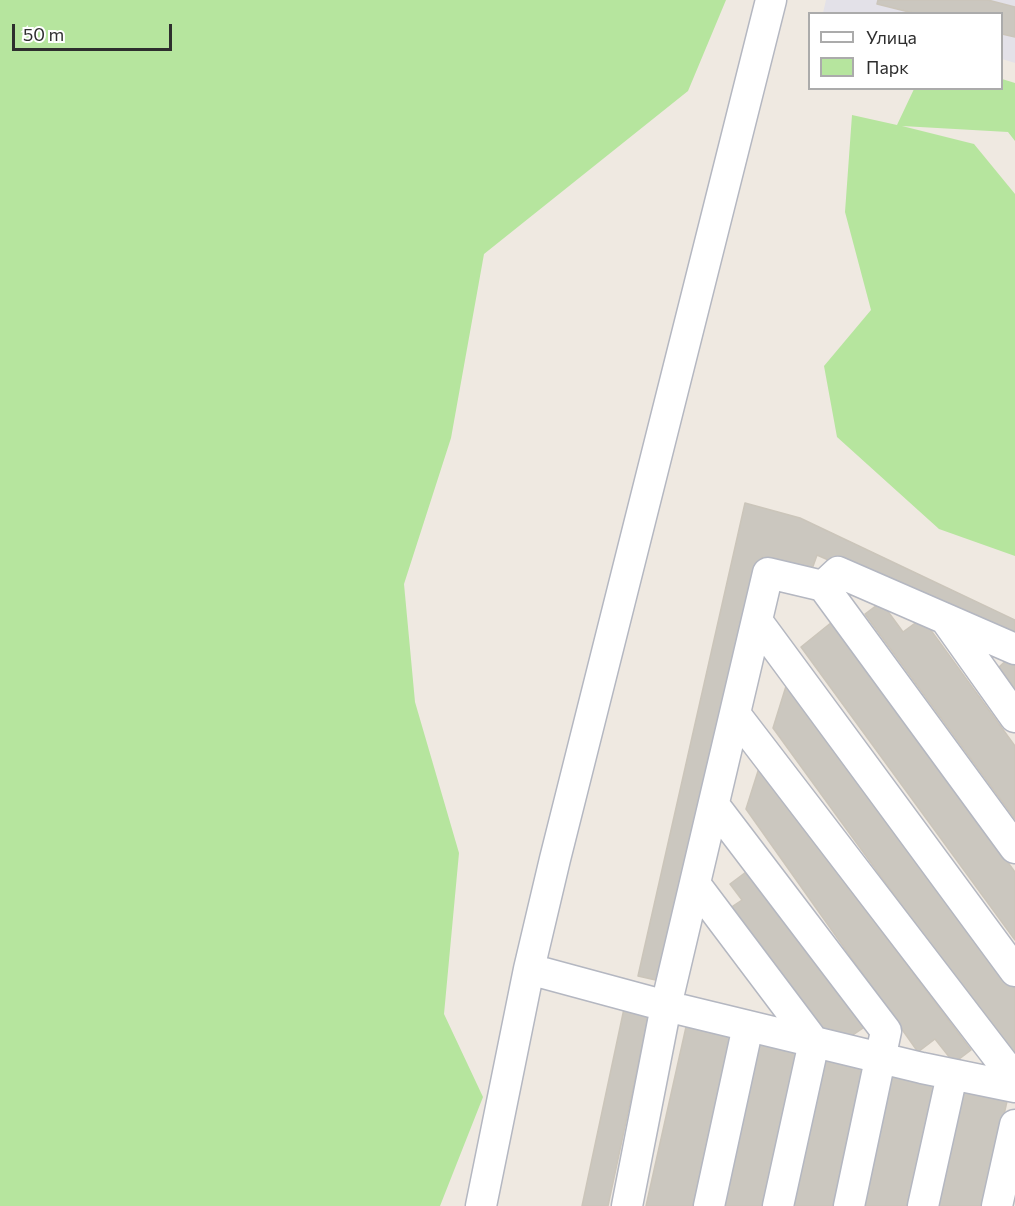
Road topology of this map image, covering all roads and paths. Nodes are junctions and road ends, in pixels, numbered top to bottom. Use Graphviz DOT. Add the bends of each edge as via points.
graph roads {
  1 [pos="771,0"];
  2 [pos="823,586"];
  3 [pos="946,620"];
  4 [pos="757,621"];
  5 [pos="1015,649"];
  6 [pos="735,714"];
  7 [pos="1015,717"];
  8 [pos="714,805"];
  9 [pos="1015,848"];
  10 [pos="695,884"];
  11 [pos="529,969"];
  12 [pos="1015,971"];
  13 [pos="666,1006"];
  14 [pos="748,1026"];
  15 [pos="814,1042"];
  16 [pos="880,1058"];
  17 [pos="952,1075"];
  18 [pos="1015,1079"];
  19 [pos="1015,1087"];
  20 [pos="1015,1125"];
  21 [pos="481,1206"];
  22 [pos="627,1206"];
  23 [pos="709,1206"];
  24 [pos="778,1206"];
  25 [pos="849,1206"];
  26 [pos="923,1206"];
  27 [pos="997,1206"];
  1 -- 11 [label="street"];
  2 -- 3 [label="street" via="838,572"];
  2 -- 4 [label="street" via="768,573"];
  2 -- 9 [label="street"];
  3 -- 5 [label="street"];
  3 -- 7 [label="street"];
  4 -- 6 [label="street"];
  4 -- 12 [label="street"];
  6 -- 8 [label="street"];
  6 -- 18 [label="street"];
  8 -- 10 [label="street"];
  8 -- 16 [label="street" via="886,1031"];
  10 -- 13 [label="street"];
  10 -- 15 [label="street"];
  11 -- 13 [label="street"];
  11 -- 21 [label="street"];
  13 -- 14 [label="street"];
  13 -- 22 [label="street"];
  14 -- 15 [label="street"];
  14 -- 23 [label="street"];
  15 -- 16 [label="street"];
  15 -- 24 [label="street"];
  16 -- 17 [label="street"];
  16 -- 25 [label="street"];
  17 -- 19 [label="street"];
  17 -- 26 [label="street"];
  20 -- 27 [label="street"];
}
